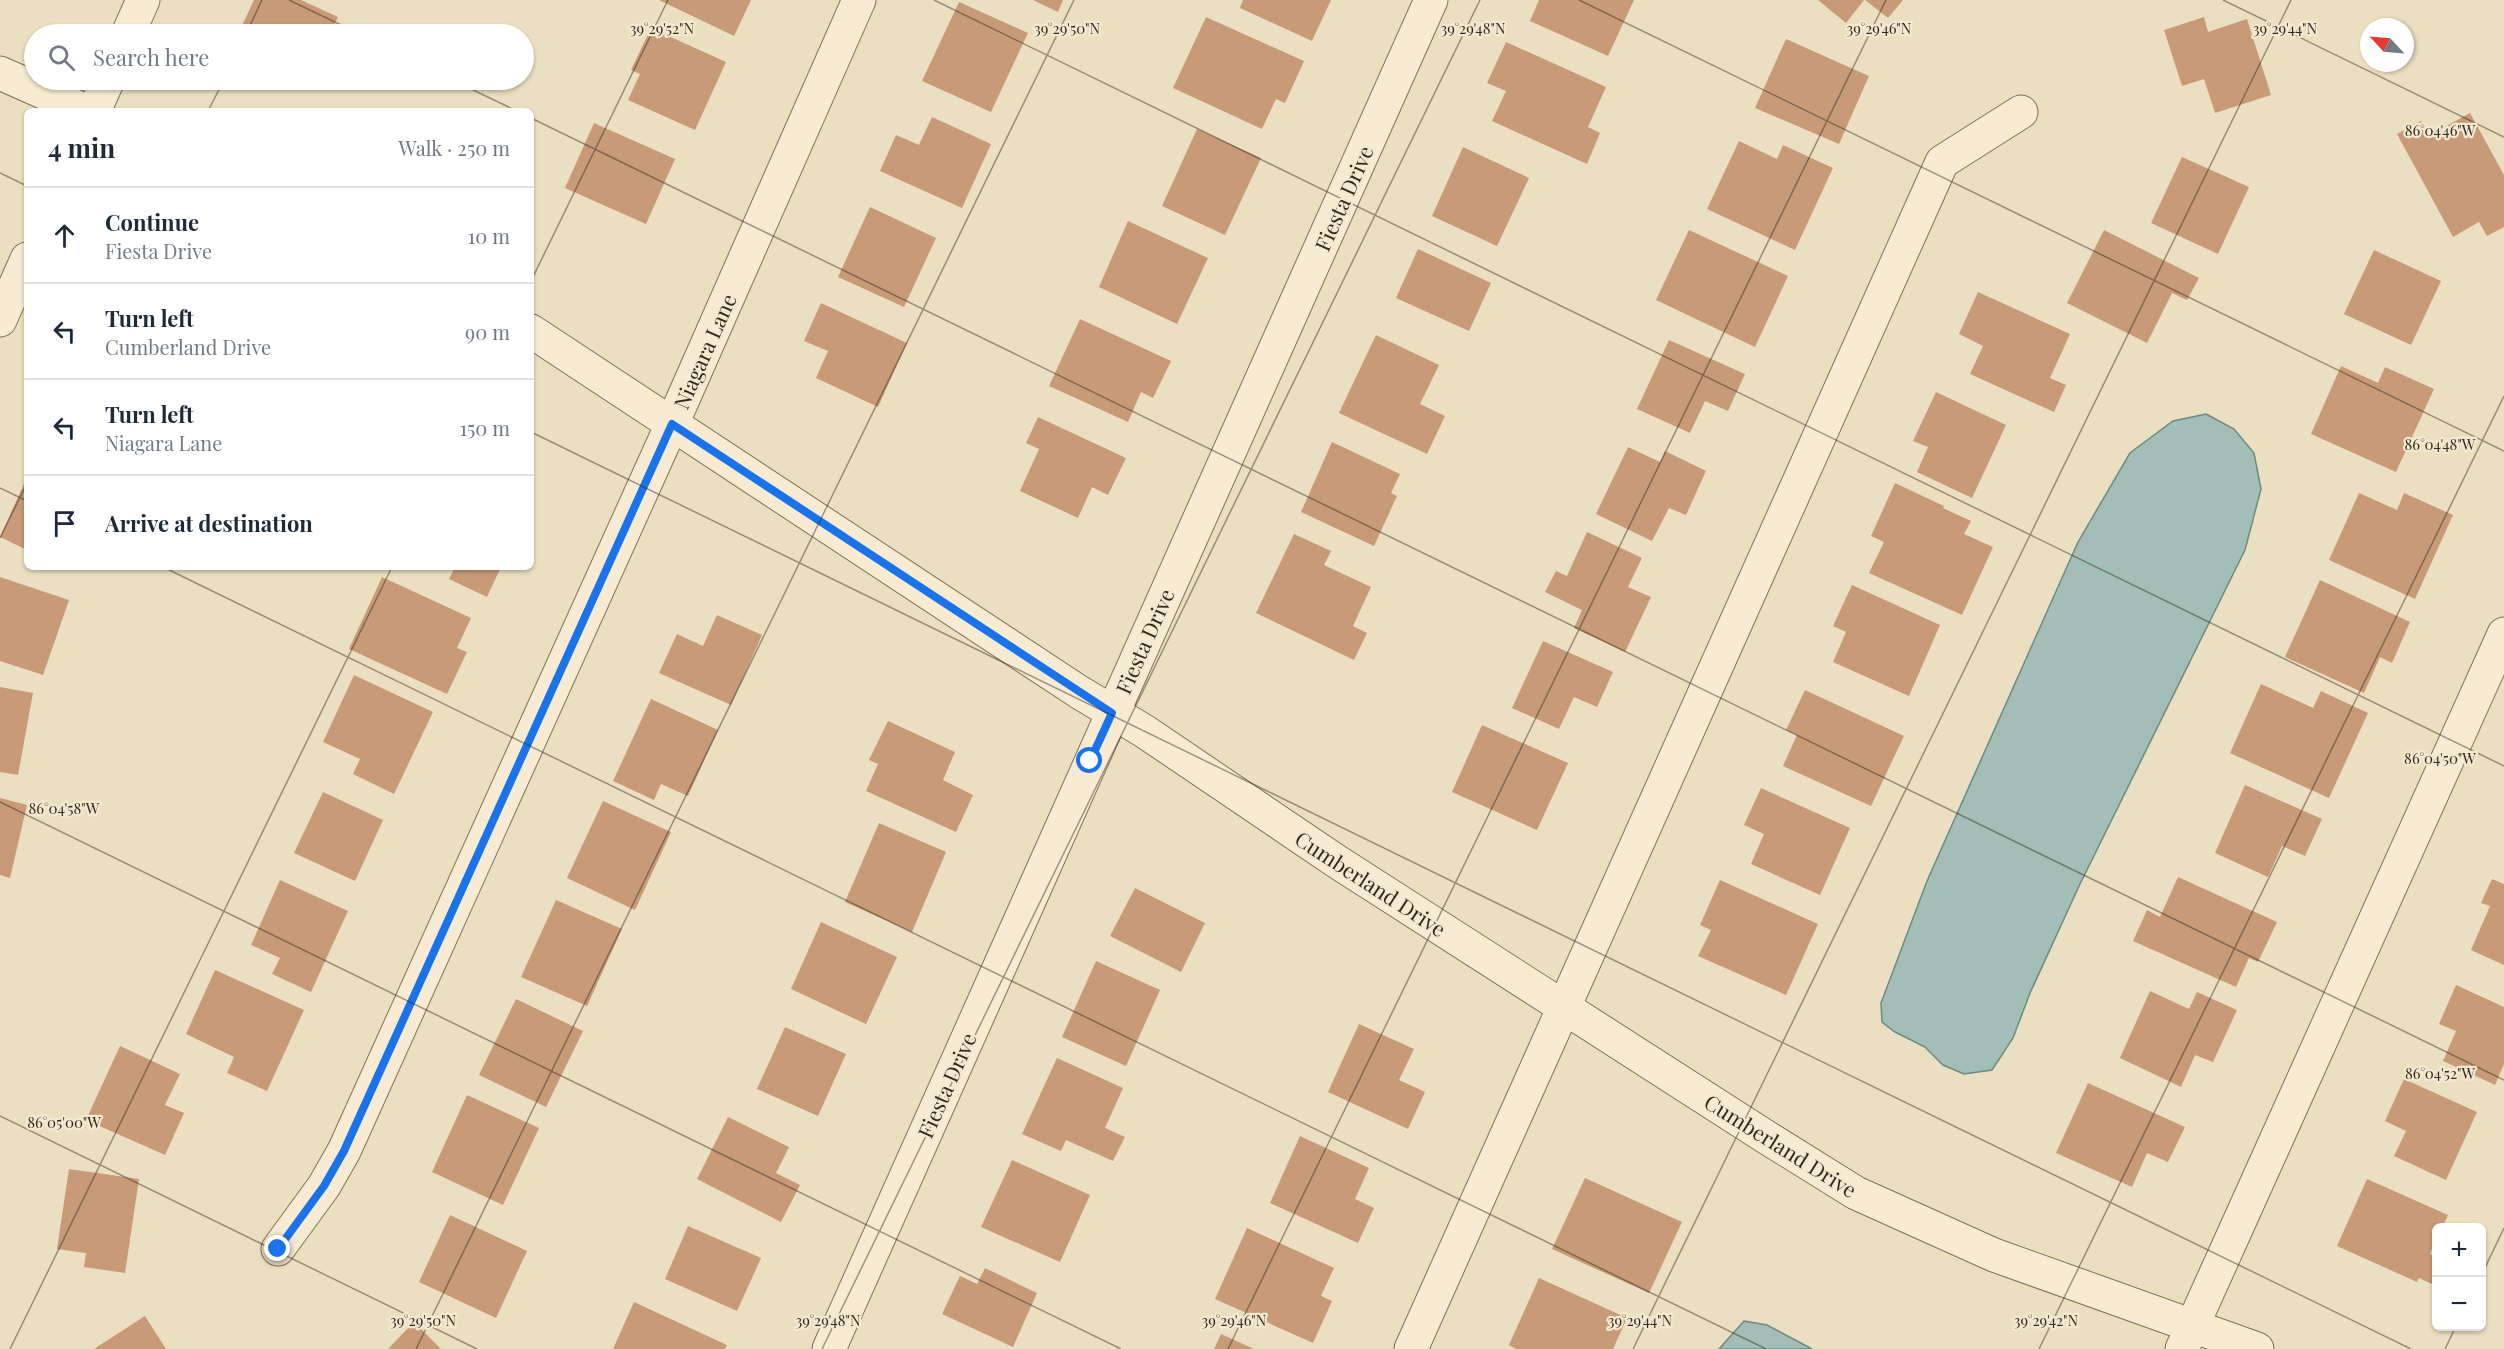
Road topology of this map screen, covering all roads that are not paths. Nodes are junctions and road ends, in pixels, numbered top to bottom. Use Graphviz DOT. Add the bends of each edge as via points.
graph roads {
  1 [pos="143,0"];
  2 [pos="859,0"];
  3 [pos="1431,0"];
  4 [pos="132,24"];
  5 [pos="0,73"];
  6 [pos="24,84"];
  7 [pos="38,90"];
  8 [pos="103,90"];
  9 [pos="79,108"];
  10 [pos="95,108"];
  11 [pos="2021,112"];
  12 [pos="24,266"];
  13 [pos="0,320"];
  14 [pos="534,333"];
  15 [pos="672,424"];
  16 [pos="2504,634"];
  17 [pos="1112,713"];
  18 [pos="1564,1006"];
  19 [pos="278,1249"];
  20 [pos="2187,1338"];
  21 [pos="829,1349"];
  22 [pos="1411,1349"];
  23 [pos="2257,1349"];
  1 -- 4 [label="street"];
  2 -- 15 [label="street, Niagara Lane"];
  3 -- 17 [label="street, Fiesta Drive"];
  5 -- 6 [label="street"];
  7 -- 9 [label="street"];
  8 -- 10 [label="street"];
  11 -- 18 [label="street" via="1942,162"];
  12 -- 13 [label="street"];
  14 -- 15 [label="street, Cumberland Drive"];
  15 -- 17 [label="street, Cumberland Drive"];
  15 -- 19 [label="street, Niagara Lane" via="344,1151"];
  16 -- 20 [label="street"];
  17 -- 18 [label="street, Cumberland Drive"];
  17 -- 21 [label="street, Fiesta Drive"];
  18 -- 20 [label="street, Cumberland Drive" via="1856,1192"];
  18 -- 22 [label="street"];
  20 -- 23 [label="street, Cumberland Drive"];
}
